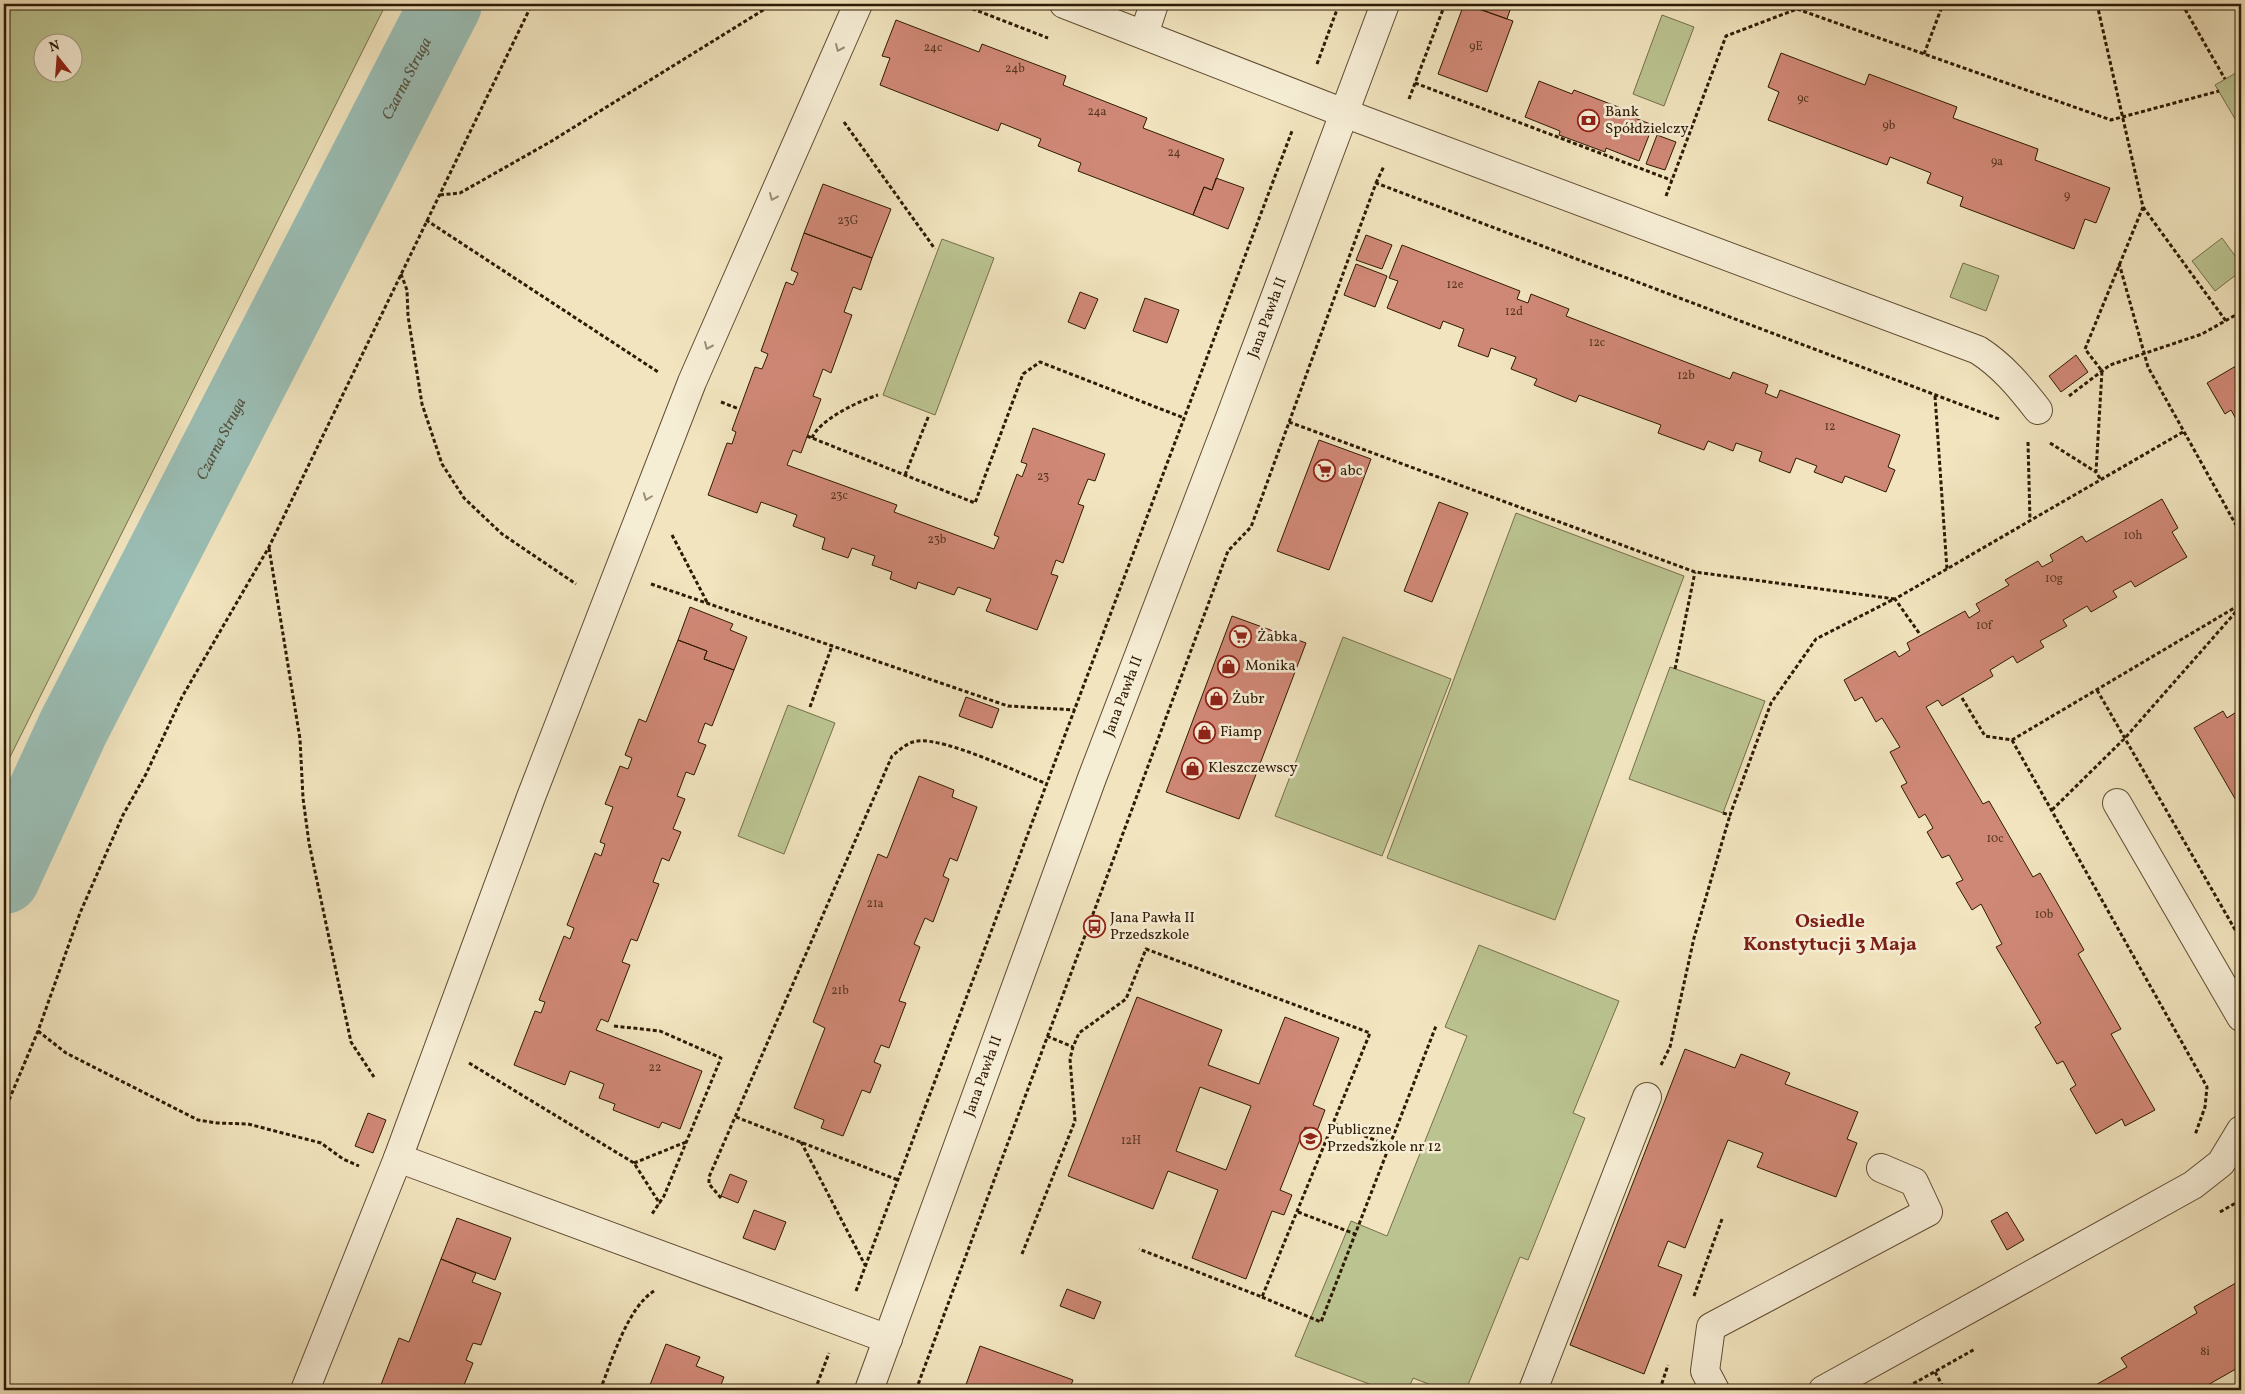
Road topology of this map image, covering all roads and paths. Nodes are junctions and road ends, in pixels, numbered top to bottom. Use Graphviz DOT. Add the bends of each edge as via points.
graph roads {
  1 [pos="532,4"];
  2 [pos="773,4"];
  3 [pos="858,4"];
  4 [pos="1064,4"];
  5 [pos="1154,4"];
  6 [pos="1339,4"];
  7 [pos="1385,4"];
  8 [pos="1445,4"];
  9 [pos="1943,4"];
  10 [pos="2097,4"];
  11 [pos="2182,4"];
  12 [pos="1144,34"];
  13 [pos="1924,54"];
  14 [pos="2225,79"];
  15 [pos="1415,83"];
  16 [pos="2219,90"];
  17 [pos="1304,97"];
  18 [pos="1344,112"];
  19 [pos="2123,117"];
  20 [pos="844,122"];
  21 [pos="1396,132"];
  22 [pos="1672,180"];
  23 [pos="1376,183"];
  24 [pos="440,195"];
  25 [pos="2143,208"];
  26 [pos="426,220"];
  27 [pos="1653,229"];
  28 [pos="935,249"];
  29 [pos="2119,264"];
  30 [pos="401,274"];
  31 [pos="2241,312"];
  32 [pos="2226,321"];
  33 [pos="2144,355"];
  34 [pos="2102,371"];
  35 [pos="692,382"];
  36 [pos="878,395"];
  37 [pos="1935,396"];
  38 [pos="714,399"];
  39 [pos="2064,400"];
  40 [pos="740,409"];
  41 [pos="2038,410"];
  42 [pos="929,415"];
  43 [pos="1184,418"];
  44 [pos="2000,419"];
  45 [pos="1289,422"];
  46 [pos="2182,432"];
  47 [pos="807,436"];
  48 [pos="812,438"];
  49 [pos="2028,438"];
  50 [pos="2042,438"];
  51 [pos="2096,472"];
  52 [pos="905,474"];
  53 [pos="2101,480"];
  54 [pos="2030,521"];
  55 [pos="668,528"];
  56 [pos="2241,534"];
  57 [pos="269,547"];
  58 [pos="1947,570"];
  59 [pos="1695,572"];
  60 [pos="649,583"];
  61 [pos="1895,599"];
  62 [pos="606,604"];
  63 [pos="708,604"];
  64 [pos="2241,605"];
  65 [pos="1920,633"];
  66 [pos="832,646"];
  67 [pos="1675,668"];
  68 [pos="2097,690"];
  69 [pos="1962,698"];
  70 [pos="810,707"];
  71 [pos="1075,710"];
  72 [pos="2125,738"];
  73 [pos="2012,740"];
  74 [pos="1047,784"];
  75 [pos="2117,803"];
  76 [pos="2052,810"];
  77 [pos="1723,813"];
  78 [pos="1730,815"];
  79 [pos="2241,940"];
  80 [pos="2241,1017"];
  81 [pos="614,1026"];
  82 [pos="1436,1026"];
  83 [pos="38,1031"];
  84 [pos="1048,1036"];
  85 [pos="1073,1046"];
  86 [pos="464,1060"];
  87 [pos="374,1077"];
  88 [pos="1647,1097"];
  89 [pos="4,1112"];
  90 [pos="736,1117"];
  91 [pos="1334,1124"];
  92 [pos="2241,1130"];
  93 [pos="2192,1140"];
  94 [pos="686,1142"];
  95 [pos="800,1142"];
  96 [pos="1390,1146"];
  97 [pos="634,1163"];
  98 [pos="393,1168"];
  99 [pos="1881,1168"];
  100 [pos="898,1180"];
  101 [pos="722,1198"];
  102 [pos="660,1204"];
  103 [pos="1298,1212"];
  104 [pos="646,1217"];
  105 [pos="1355,1234"];
  106 [pos="1139,1249"];
  107 [pos="1022,1254"];
  108 [pos="865,1265"];
  109 [pos="660,1287"];
  110 [pos="1262,1297"];
  111 [pos="844,1322"];
  112 [pos="888,1339"];
  113 [pos="1935,1372"];
  114 [pos="305,1390"];
  115 [pos="600,1390"];
  116 [pos="815,1390"];
  117 [pos="868,1390"];
  118 [pos="916,1390"];
  119 [pos="1533,1390"];
  120 [pos="1715,1390"];
  121 [pos="1823,1390"];
  122 [pos="1945,1390"];
  1 -- 24 [label="path"];
  2 -- 24 [label="path" via="542,146 460,193"];
  3 -- 35 [label="street, one-way"];
  4 -- 12 [label="street"];
  5 -- 12 [label="street"];
  6 -- 17 [label="path"];
  7 -- 18 [label="street, Jana Pawła II"];
  8 -- 15 [label="path"];
  9 -- 13 [label="path"];
  10 -- 19 [label="path"];
  11 -- 14 [label="path"];
  12 -- 17 [label="street"];
  13 -- 19 [label="path" via="2112,120"];
  13 -- 22 [label="path" via="1797,9 1726,36"];
  15 -- 21 [label="path"];
  15 -- 22 [label="path"];
  16 -- 19 [label="path"];
  17 -- 18 [label="street"];
  17 -- 43 [label="path"];
  18 -- 21 [label="street"];
  18 -- 112 [label="street, Jana Pawła II" via="1089,787"];
  19 -- 25 [label="path"];
  20 -- 28 [label="path"];
  21 -- 23 [label="path"];
  21 -- 27 [label="street"];
  22 -- 27 [label="path"];
  23 -- 37 [label="path"];
  23 -- 45 [label="path"];
  24 -- 26 [label="path"];
  25 -- 29 [label="path"];
  25 -- 32 [label="path"];
  26 -- 30 [label="path"];
  26 -- 35 [label="path" via="653,370"];
  27 -- 41 [label="street" via="1978,350 2009,374"];
  29 -- 33 [label="path"];
  29 -- 34 [label="path" via="2085,348"];
  30 -- 57 [label="path"];
  30 -- 62 [label="path" via="407,290 422,404 442,464 464,498 502,534"];
  31 -- 32 [label="path"];
  32 -- 33 [label="path" via="2202,334"];
  33 -- 34 [label="path" via="2110,365"];
  33 -- 46 [label="path"];
  34 -- 39 [label="path"];
  34 -- 51 [label="path"];
  35 -- 62 [label="street, one-way"];
  36 -- 48 [label="path" via="860,401 816,428"];
  37 -- 44 [label="path"];
  37 -- 58 [label="path"];
  38 -- 40 [label="path"];
  42 -- 52 [label="path"];
  43 -- 52 [label="path" via="1040,362 1023,374 975,503"];
  43 -- 71 [label="path"];
  45 -- 59 [label="path"];
  45 -- 84 [label="path" via="1251,527 1228,551"];
  46 -- 53 [label="path"];
  46 -- 56 [label="path"];
  47 -- 48 [label="path"];
  48 -- 52 [label="path"];
  49 -- 54 [label="path"];
  50 -- 51 [label="path"];
  51 -- 53 [label="path"];
  53 -- 54 [label="path"];
  54 -- 58 [label="path"];
  55 -- 63 [label="path"];
  57 -- 83 [label="path" via="182,697 123,815 80,913"];
  57 -- 87 [label="path" via="300,739 309,843 351,1042"];
  58 -- 61 [label="path"];
  59 -- 61 [label="path"];
  59 -- 67 [label="path"];
  60 -- 63 [label="path"];
  61 -- 65 [label="path"];
  61 -- 78 [label="path" via="1816,639 1771,703"];
  62 -- 98 [label="street"];
  63 -- 66 [label="path"];
  64 -- 68 [label="path"];
  64 -- 72 [label="path"];
  66 -- 70 [label="path"];
  66 -- 71 [label="path" via="1008,706"];
  68 -- 72 [label="path"];
  68 -- 73 [label="path"];
  69 -- 73 [label="path" via="1985,736"];
  71 -- 74 [label="path"];
  72 -- 76 [label="path"];
  72 -- 79 [label="path"];
  73 -- 76 [label="path"];
  74 -- 90 [label="path" via="939,742 917,741 892,756"];
  74 -- 100 [label="path"];
  75 -- 80 [label="street"];
  76 -- 93 [label="path" via="2206,1087 2205,1107"];
  77 -- 78 [label="path"];
  78 -- 88 [label="path" via="1694,938 1670,1047"];
  81 -- 94 [label="path" via="660,1031 721,1058"];
  82 -- 96 [label="path"];
  83 -- 89 [label="path"];
  83 -- 98 [label="path" via="66,1053 198,1120 248,1124 321,1143 343,1159"];
  84 -- 85 [label="path"];
  84 -- 118 [label="path"];
  85 -- 91 [label="path" via="1079,1033 1126,999 1146,949 1370,1033"];
  85 -- 107 [label="path" via="1070,1059 1075,1121"];
  86 -- 97 [label="path"];
  88 -- 119 [label="street"];
  90 -- 95 [label="path"];
  90 -- 101 [label="path" via="709,1177 709,1184"];
  91 -- 96 [label="path"];
  91 -- 103 [label="path"];
  92 -- 121 [label="street" via="2221,1163 2193,1185"];
  94 -- 97 [label="path"];
  94 -- 102 [label="path"];
  95 -- 100 [label="path"];
  95 -- 108 [label="path"];
  96 -- 105 [label="path"];
  97 -- 102 [label="path"];
  98 -- 111 [label="street"];
  98 -- 114 [label="street"];
  99 -- 120 [label="street" via="1914,1182 1928,1212 1711,1327 1705,1371"];
  100 -- 108 [label="path"];
  102 -- 104 [label="path"];
  103 -- 105 [label="path"];
  103 -- 110 [label="path"];
  105 -- 110 [label="path" via="1321,1322"];
  106 -- 110 [label="path"];
  108 -- 111 [label="path"];
  109 -- 115 [label="path" via="647,1295 629,1321"];
  111 -- 112 [label="street"];
  111 -- 116 [label="path"];
  112 -- 117 [label="street, Jana Pawła II"];
  113 -- 122 [label="path"];
}
